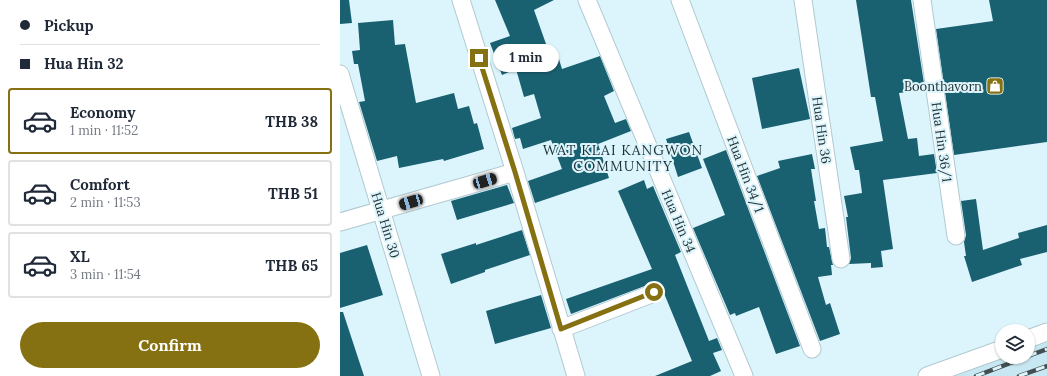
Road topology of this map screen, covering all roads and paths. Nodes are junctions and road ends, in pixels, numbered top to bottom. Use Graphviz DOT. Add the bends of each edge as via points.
graph roads {
  1 [pos="461,0"];
  2 [pos="587,0"];
  3 [pos="680,0"];
  4 [pos="803,0"];
  5 [pos="922,0"];
  6 [pos="340,74"];
  7 [pos="515,172"];
  8 [pos="382,211"];
  9 [pos="340,222"];
  10 [pos="956,236"];
  11 [pos="842,259"];
  12 [pos="654,292"];
  13 [pos="561,329"];
  14 [pos="1047,332"];
  15 [pos="1035,336"];
  16 [pos="812,349"];
  17 [pos="995,352"];
  18 [pos="431,376"];
  19 [pos="576,376"];
  20 [pos="744,376"];
  21 [pos="927,376"];
  1 -- 7 [label="street"];
  2 -- 20 [label="street, Hua Hin 34"];
  3 -- 16 [label="street, Hua Hin 34/1"];
  4 -- 11 [label="street, Hua Hin 36"];
  5 -- 10 [label="street, Hua Hin 36/1"];
  6 -- 8 [label="street, Hua Hin 30"];
  7 -- 8 [label="street"];
  7 -- 13 [label="street"];
  8 -- 9 [label="street"];
  8 -- 18 [label="street, Hua Hin 30"];
  12 -- 13 [label="street"];
  13 -- 19 [label="street"];
  14 -- 15 [label="street"];
  17 -- 21 [label="street"];
}
